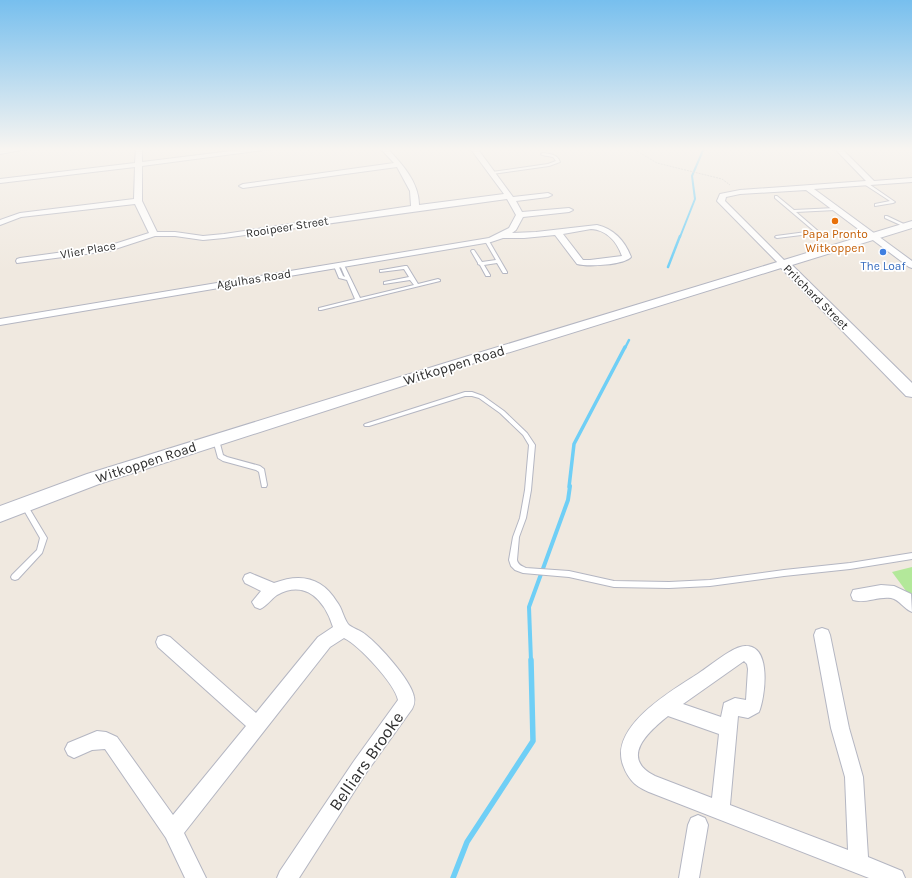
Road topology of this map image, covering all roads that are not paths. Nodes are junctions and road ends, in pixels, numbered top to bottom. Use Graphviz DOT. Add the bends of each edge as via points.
graph roads {
  1 [pos="139,189"];
  2 [pos="413,189"];
  3 [pos="504,189"];
  4 [pos="791,189"];
  5 [pos="809,189"];
  6 [pos="876,189"];
  7 [pos="548,195"];
  8 [pos="510,197"];
  9 [pos="776,197"];
  10 [pos="138,201"];
  11 [pos="876,205"];
  12 [pos="415,208"];
  13 [pos="835,208"];
  14 [pos="569,210"];
  15 [pos="793,211"];
  16 [pos="520,215"];
  17 [pos="886,217"];
  18 [pos="0,223"];
  19 [pos="909,225"];
  20 [pos="557,232"];
  21 [pos="154,234"];
  22 [pos="504,234"];
  23 [pos="777,237"];
  24 [pos="873,237"];
  25 [pos="487,241"];
  26 [pos="473,251"];
  27 [pos="20,261"];
  28 [pos="499,261"];
  29 [pos="480,264"];
  30 [pos="784,264"];
  31 [pos="912,265"];
  32 [pos="339,266"];
  33 [pos="382,271"];
  34 [pos="505,272"];
  35 [pos="488,275"];
  36 [pos="412,278"];
  37 [pos="438,280"];
  38 [pos="386,283"];
  39 [pos="416,285"];
  40 [pos="358,300"];
  41 [pos="321,309"];
  42 [pos="0,322"];
  43 [pos="912,392"];
  44 [pos="367,425"];
  45 [pos="216,440"];
  46 [pos="264,485"];
  47 [pos="24,505"];
  48 [pos="0,514"];
  49 [pos="912,556"];
  50 [pos="15,577"];
  51 [pos="250,579"];
  52 [pos="273,590"];
  53 [pos="858,595"];
  54 [pos="260,602"];
  55 [pos="912,605"];
  56 [pos="342,630"];
  57 [pos="822,635"];
  58 [pos="164,642"];
  59 [pos="666,707"];
  60 [pos="258,726"];
  61 [pos="727,728"];
  62 [pos="74,749"];
  63 [pos="720,811"];
  64 [pos="698,824"];
  65 [pos="173,831"];
  66 [pos="858,863"];
  67 [pos="196,878"];
  68 [pos="287,878"];
  69 [pos="689,878"];
  70 [pos="895,878"];
  1 -- 10 [label="street"];
  2 -- 12 [label="street" via="416,196"];
  3 -- 8 [label="street"];
  4 -- 30 [label="street, Pritchard Street" via="740,192 724,196 721,201"];
  5 -- 13 [label="street"];
  6 -- 11 [label="lane" via="893,202"];
  7 -- 8 [label="street, Rooipeer Street"];
  8 -- 12 [label="street, Rooipeer Street"];
  8 -- 16 [label="street"];
  9 -- 15 [label="lane"];
  10 -- 18 [label="street" via="20,215"];
  10 -- 21 [label="street"];
  12 -- 21 [label="street, Rooipeer Street" via="218,237"];
  13 -- 15 [label="lane"];
  13 -- 24 [label="street"];
  14 -- 16 [label="street"];
  15 -- 23 [label="lane" via="817,232"];
  16 -- 22 [label="street" via="516,225"];
  17 -- 19 [label="lane"];
  19 -- 24 [label="main road, Witkoppen Road"];
  20 -- 20 [label="street" via="598,227 614,236 627,257 624,260 580,262"];
  20 -- 22 [label="street" via="518,236"];
  21 -- 27 [label="street, Vlier Place" via="109,248"];
  22 -- 25 [label="street, Agulhas Road"];
  24 -- 30 [label="main road, Witkoppen Road"];
  24 -- 31 [label="street"];
  25 -- 28 [label="lane"];
  25 -- 32 [label="street, Agulhas Road"];
  26 -- 29 [label="lane"];
  28 -- 29 [label="lane"];
  28 -- 34 [label="lane"];
  29 -- 35 [label="lane"];
  30 -- 43 [label="main road, Pritchard Street"];
  30 -- 45 [label="main road, Witkoppen Road"];
  32 -- 40 [label="lane" via="341,277 348,279"];
  32 -- 42 [label="street, Agulhas Road"];
  33 -- 36 [label="lane" via="403,267"];
  36 -- 38 [label="lane"];
  36 -- 39 [label="lane"];
  37 -- 39 [label="lane"];
  39 -- 40 [label="lane"];
  40 -- 41 [label="lane"];
  44 -- 49 [label="lane" via="465,394 481,398 511,419 532,445 528,490 513,560 518,568 526,571 569,574 614,584 669,585 710,583"];
  45 -- 46 [label="lane" via="220,456 258,468 262,471"];
  45 -- 47 [label="main road, Witkoppen Road"];
  47 -- 48 [label="main road, Witkoppen Road"];
  47 -- 50 [label="lane" via="44,538 40,551"];
  51 -- 52 [label="street"];
  52 -- 54 [label="street"];
  52 -- 56 [label="street" via="290,584 316,587 333,608"];
  53 -- 55 [label="street" via="896,592"];
  56 -- 60 [label="street" via="324,642"];
  56 -- 68 [label="street, Belliars Brooke" via="357,637 376,654 403,691 406,703 360,767"];
  57 -- 66 [label="street" via="840,728 854,777"];
  58 -- 60 [label="street"];
  59 -- 61 [label="street"];
  59 -- 61 [label="street" via="741,654 751,654 757,667 753,706 748,709 732,707"];
  59 -- 63 [label="street" via="645,724 632,740 629,750 634,771 656,786"];
  60 -- 65 [label="street"];
  61 -- 63 [label="street"];
  62 -- 65 [label="street" via="100,740 111,743"];
  63 -- 66 [label="street"];
  64 -- 69 [label="street"];
  65 -- 67 [label="street"];
  66 -- 70 [label="street"];
}
